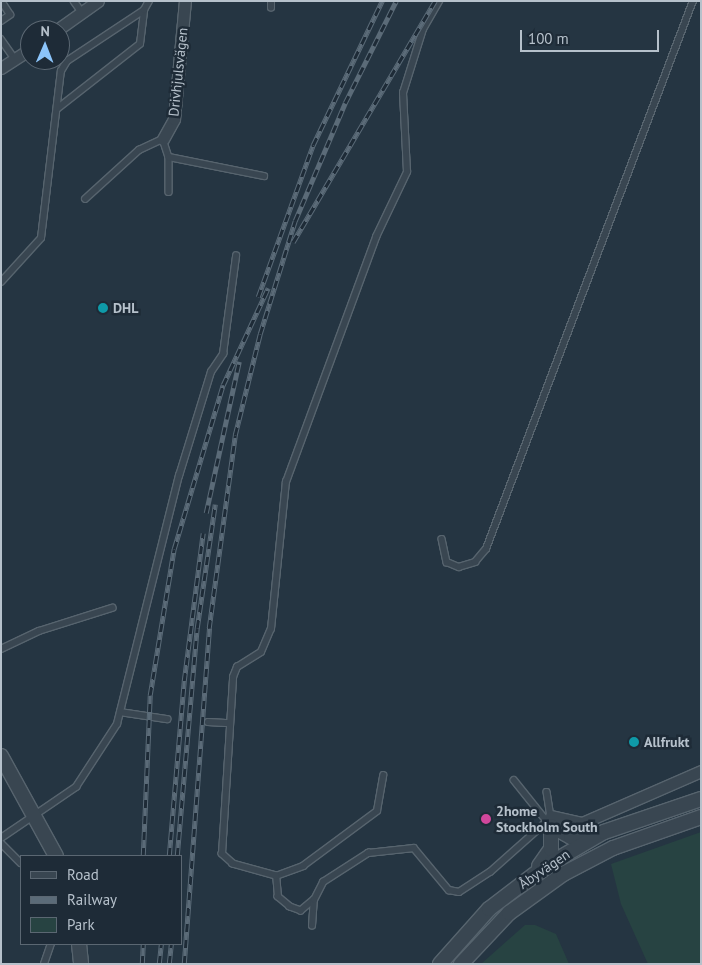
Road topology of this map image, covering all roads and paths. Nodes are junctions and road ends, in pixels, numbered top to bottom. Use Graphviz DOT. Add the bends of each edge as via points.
graph roads {
  1 [pos="1,1"];
  2 [pos="74,1"];
  3 [pos="98,1"];
  4 [pos="148,1"];
  5 [pos="185,1"];
  6 [pos="439,1"];
  7 [pos="693,1"];
  8 [pos="144,10"];
  9 [pos="82,12"];
  10 [pos="1,21"];
  11 [pos="70,21"];
  12 [pos="1,40"];
  13 [pos="20,56"];
  14 [pos="15,59"];
  15 [pos="1,68"];
  16 [pos="57,109"];
  17 [pos="163,140"];
  18 [pos="169,157"];
  19 [pos="264,176"];
  20 [pos="169,192"];
  21 [pos="85,199"];
  22 [pos="236,256"];
  23 [pos="1,282"];
  24 [pos="442,539"];
  25 [pos="112,608"];
  26 [pos="1,649"];
  27 [pos="120,712"];
  28 [pos="167,718"];
  29 [pos="208,722"];
  30 [pos="230,723"];
  31 [pos="1,756"];
  32 [pos="701,771"];
  33 [pos="383,776"];
  34 [pos="514,780"];
  35 [pos="547,792"];
  36 [pos="701,799"];
  37 [pos="36,814"];
  38 [pos="701,817"];
  39 [pos="551,821"];
  40 [pos="604,832"];
  41 [pos="1,838"];
  42 [pos="1,843"];
  43 [pos="56,855"];
  44 [pos="20,862"];
  45 [pos="532,875"];
  46 [pos="276,876"];
  47 [pos="314,900"];
  48 [pos="312,926"];
  49 [pos="50,945"];
  50 [pos="79,945"];
  51 [pos="44,964"];
  52 [pos="81,964"];
  53 [pos="440,964"];
  54 [pos="461,964"];
  1 -- 10 [label="lane" via="10,15"];
  2 -- 9 [label="lane"];
  3 -- 9 [label="street"];
  4 -- 8 [label="lane"];
  5 -- 17 [label="street, Drivhjulsvägen" via="174,120"];
  6 -- 30 [label="lane" via="424,28 403,93 407,172 376,237 286,482 271,629 262,652 234,672"];
  7 -- 24 [label="lane" via="486,549 474,562 459,567 447,562"];
  8 -- 16 [label="lane" via="140,44"];
  8 -- 16 [label="lane" via="67,61 61,71"];
  9 -- 11 [label="street"];
  12 -- 14 [label="lane"];
  13 -- 14 [label="street"];
  14 -- 15 [label="street"];
  16 -- 23 [label="lane" via="40,238"];
  17 -- 18 [label="lane"];
  17 -- 21 [label="lane" via="139,150"];
  18 -- 19 [label="lane"];
  18 -- 20 [label="lane"];
  22 -- 27 [label="lane" via="223,354 211,372 179,476"];
  25 -- 26 [label="lane" via="39,631"];
  27 -- 28 [label="lane"];
  27 -- 37 [label="lane" via="76,786"];
  29 -- 30 [label="lane"];
  30 -- 46 [label="lane" via="222,854 233,864"];
  31 -- 37 [label="street"];
  32 -- 39 [label="street" via="582,824"];
  33 -- 46 [label="lane" via="377,811 302,866"];
  34 -- 39 [label="lane"];
  35 -- 39 [label="lane"];
  36 -- 40 [label="street, Åbyvägen"];
  37 -- 41 [label="lane"];
  37 -- 43 [label="street"];
  38 -- 54 [label="street, Åbyvägen" via="613,848 563,874 509,913"];
  39 -- 40 [label="street" via="571,837"];
  39 -- 45 [label="street" via="551,849"];
  39 -- 47 [label="lane" via="482,878 459,892 449,890 414,848 368,853 335,871"];
  40 -- 45 [label="street, Åbyvägen"];
  42 -- 44 [label="lane"];
  45 -- 53 [label="street, Åbyvägen" via="489,909"];
  46 -- 47 [label="lane" via="278,897 290,908 301,911"];
  47 -- 48 [label="lane"];
  49 -- 51 [label="lane"];
  50 -- 52 [label="street"];
}
